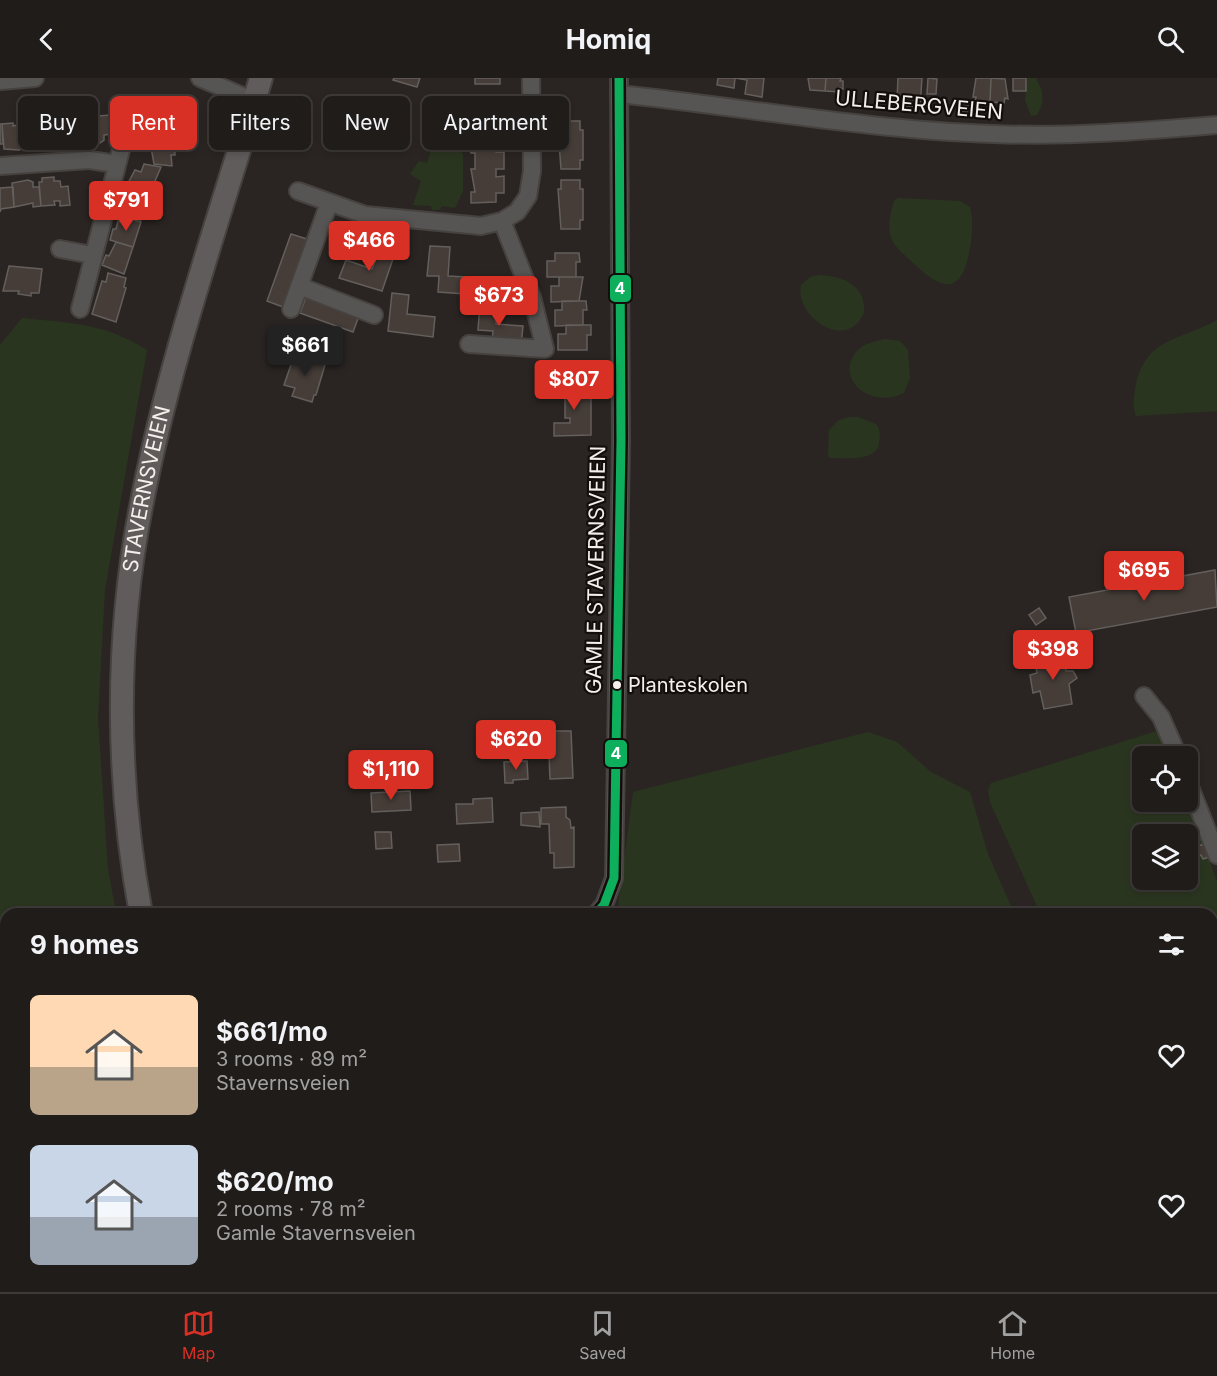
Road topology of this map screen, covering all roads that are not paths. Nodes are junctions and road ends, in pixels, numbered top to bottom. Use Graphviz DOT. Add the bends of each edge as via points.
graph roads {
  1 [pos="35,78"];
  2 [pos="200,78"];
  3 [pos="261,78"];
  4 [pos="531,78"];
  5 [pos="0,81"];
  6 [pos="619,86"];
  7 [pos="242,96"];
  8 [pos="256,96"];
  9 [pos="1217,125"];
  10 [pos="121,150"];
  11 [pos="239,150"];
  12 [pos="117,164"];
  13 [pos="0,166"];
  14 [pos="298,191"];
  15 [pos="329,202"];
  16 [pos="502,221"];
  17 [pos="60,249"];
  18 [pos="92,255"];
  19 [pos="299,286"];
  20 [pos="80,309"];
  21 [pos="291,309"];
  22 [pos="374,315"];
  23 [pos="469,344"];
  24 [pos="1144,696"];
  25 [pos="1174,746"];
  26 [pos="1198,807"];
  27 [pos="1217,855"];
  28 [pos="140,908"];
  29 [pos="601,908"];
  1 -- 5 [label="street"];
  2 -- 7 [label="street"];
  3 -- 8 [label="main road, STAVERNSVEIEN"];
  4 -- 16 [label="street" via="532,171 528,196 517,212"];
  6 -- 9 [label="street, ULLEBERGVEIEN" via="875,126 993,134 1088,134"];
  6 -- 29 [label="street, GAMLE STAVERNSVEIEN" via="621,440 614,878"];
  10 -- 12 [label="street"];
  11 -- 28 [label="main road, STAVERNSVEIEN" via="163,406 134,549 126,629 123,731 127,810"];
  12 -- 13 [label="street" via="89,160"];
  12 -- 18 [label="street"];
  14 -- 15 [label="street"];
  15 -- 16 [label="street" via="365,215 427,222 481,226"];
  15 -- 19 [label="street"];
  16 -- 23 [label="street" via="532,297 546,348"];
  17 -- 18 [label="street"];
  18 -- 20 [label="street"];
  19 -- 21 [label="street"];
  19 -- 22 [label="street"];
  24 -- 25 [label="street" via="1161,717"];
  26 -- 27 [label="street"];
}
